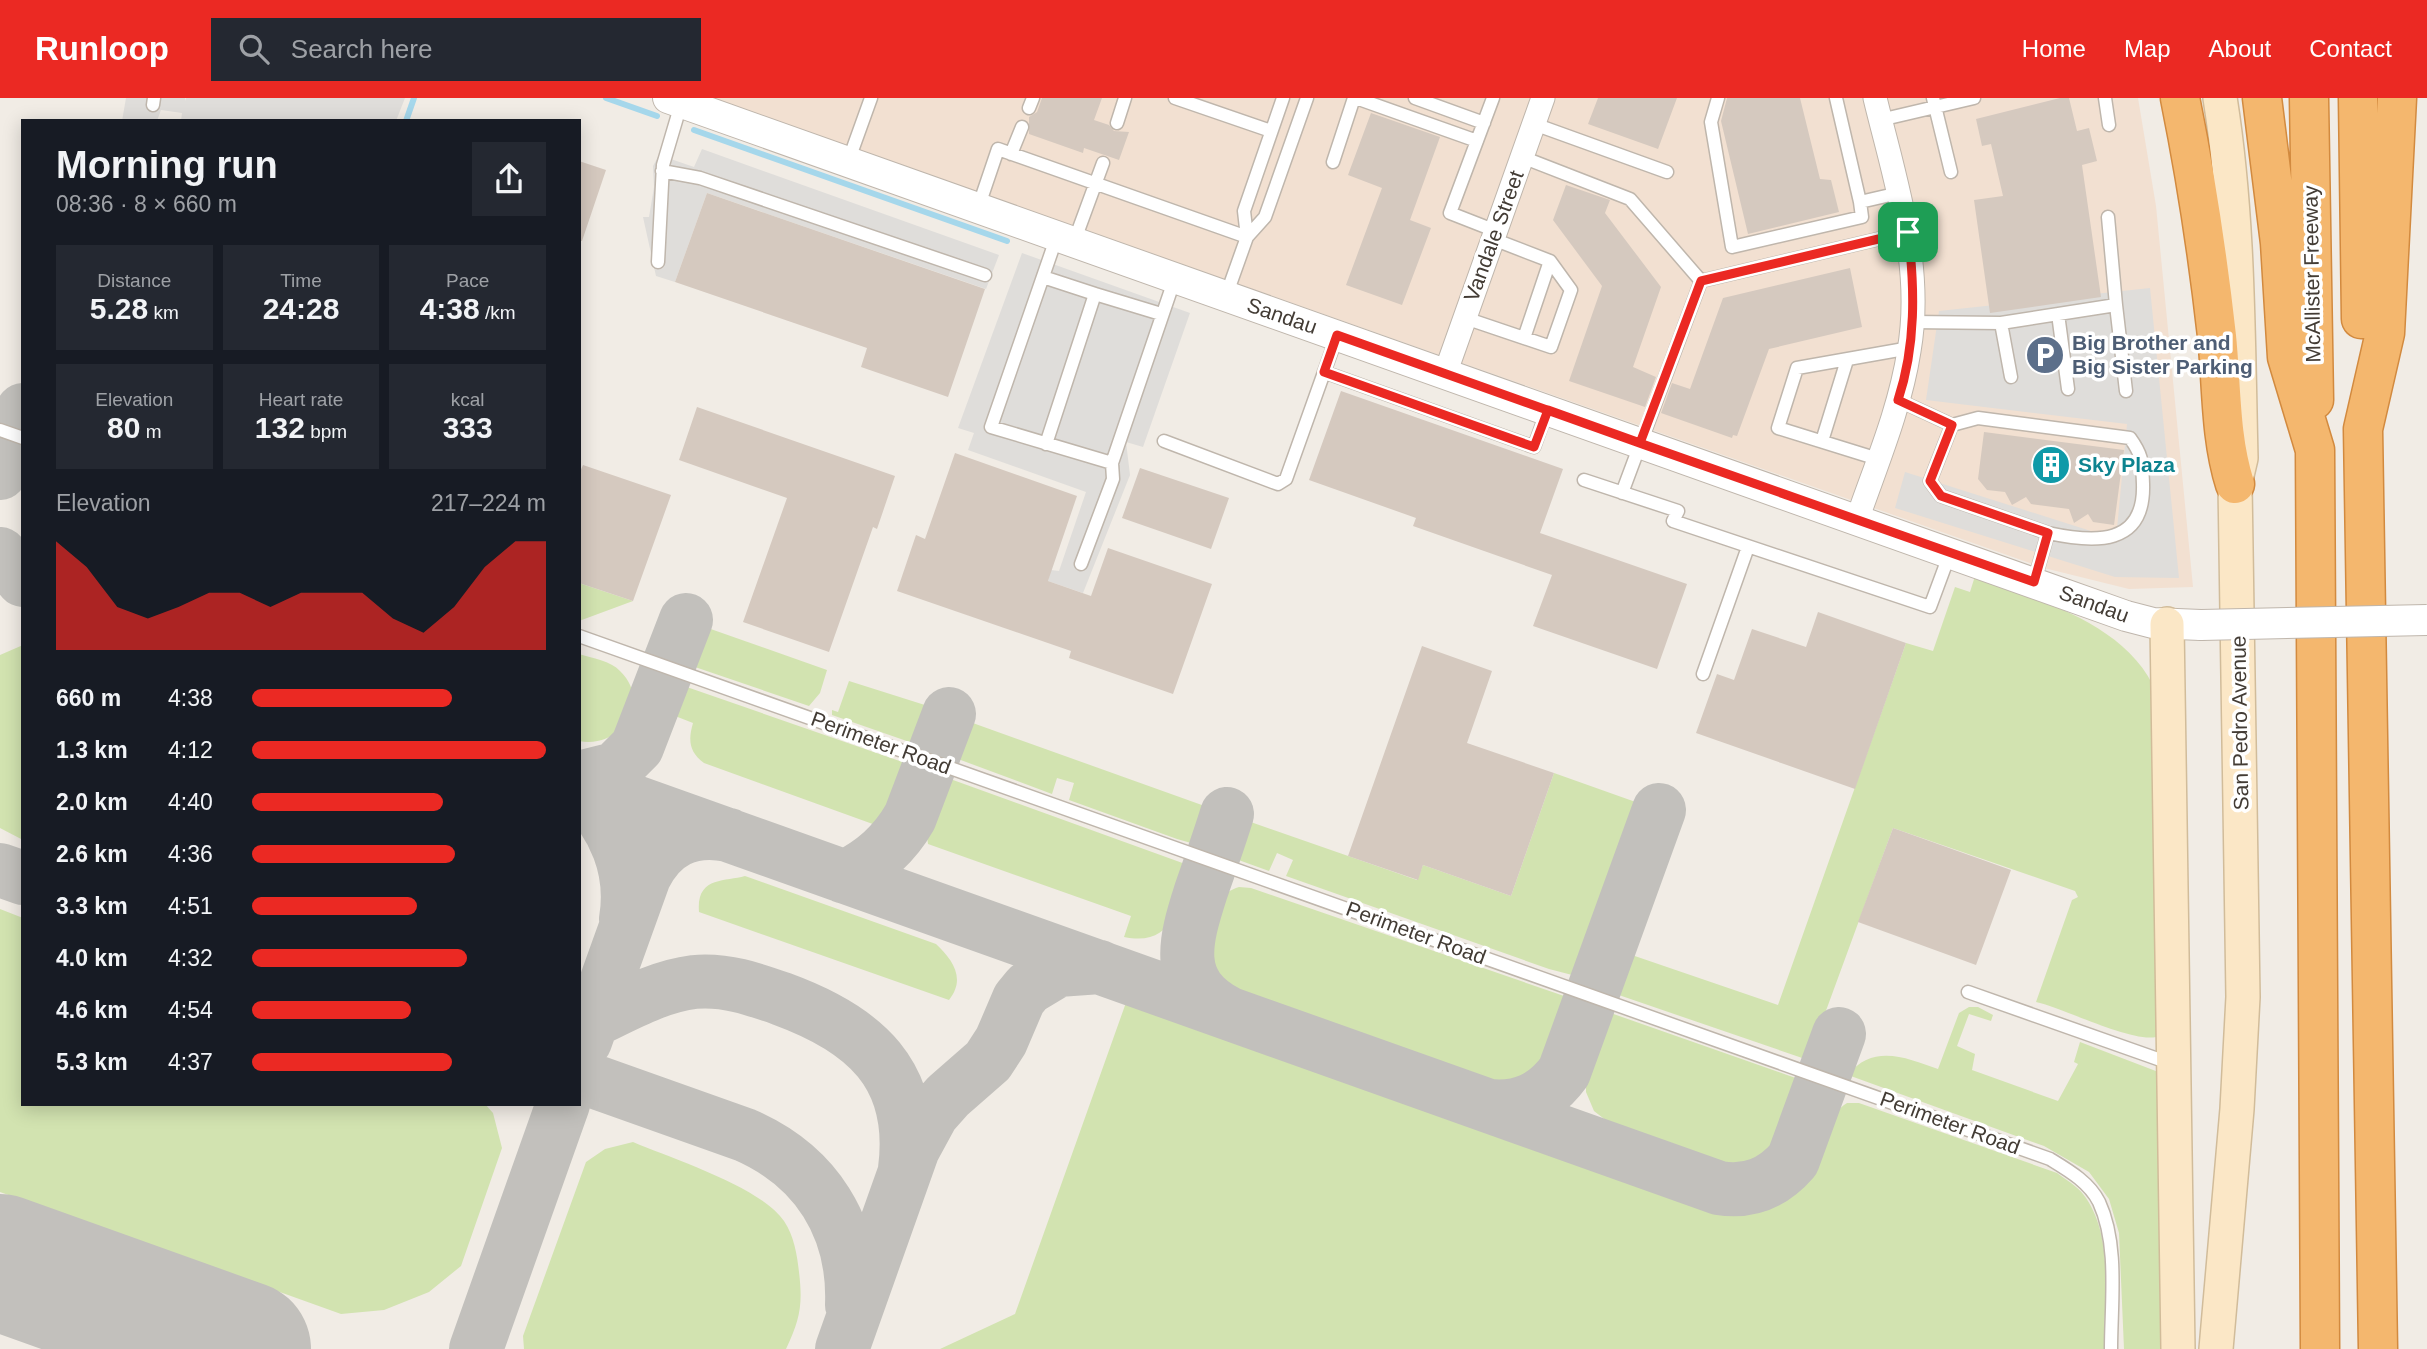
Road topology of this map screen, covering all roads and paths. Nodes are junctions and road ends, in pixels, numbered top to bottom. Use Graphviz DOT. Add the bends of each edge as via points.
graph roads {
  1 [pos="871,98"];
  2 [pos="1125,98"];
  3 [pos="1175,98"];
  4 [pos="1283,98"];
  5 [pos="1307,98"];
  6 [pos="1355,98"];
  7 [pos="1415,98"];
  8 [pos="1493,98"];
  9 [pos="1544,98"];
  10 [pos="1718,98"];
  11 [pos="1836,98"];
  12 [pos="1973,98"];
  13 [pos="2105,98"];
  14 [pos="2180,98"];
  15 [pos="2220,98"];
  16 [pos="2262,98"];
  17 [pos="2309,98"];
  18 [pos="2358,98"];
  19 [pos="2397,98"];
  20 [pos="675,100"];
  21 [pos="1934,102"];
  22 [pos="1878,109"];
  23 [pos="1484,122"];
  24 [pos="1117,123"];
  25 [pos="1534,124"];
  26 [pos="2109,125"];
  27 [pos="1022,127"];
  28 [pos="1271,131"];
  29 [pos="1477,141"];
  30 [pos="1011,154"];
  31 [pos="1522,157"];
  32 [pos="848,162"];
  33 [pos="1333,162"];
  34 [pos="1103,163"];
  35 [pos="662,171"];
  36 [pos="1667,172"];
  37 [pos="1951,172"];
  38 [pos="1095,184"];
  39 [pos="1899,193"];
  40 [pos="1860,202"];
  41 [pos="978,208"];
  42 [pos="2108,217"];
  43 [pos="1908,232"];
  44 [pos="1494,235"];
  45 [pos="1247,237"];
  46 [pos="1065,239"];
  47 [pos="1550,261"];
  48 [pos="658,262"];
  49 [pos="985,275"];
  50 [pos="1042,276"];
  51 [pos="1175,278"];
  52 [pos="1701,281"];
  53 [pos="1095,294"];
  54 [pos="1226,296"];
  55 [pos="2116,305"];
  56 [pos="1161,314"];
  57 [pos="2058,314"];
  58 [pos="1465,318"];
  59 [pos="1912,322"];
  60 [pos="2001,323"];
  61 [pos="1337,335"];
  62 [pos="1524,338"];
  63 [pos="1910,348"];
  64 [pos="1847,360"];
  65 [pos="1324,372"];
  66 [pos="1445,374"];
  67 [pos="2011,377"];
  68 [pos="2068,389"];
  69 [pos="2126,391"];
  70 [pos="1898,400"];
  71 [pos="1548,410"];
  72 [pos="1952,425"];
  73 [pos="2363,429"];
  74 [pos="0,430"];
  75 [pos="21,437"];
  76 [pos="1164,441"];
  77 [pos="1822,441"];
  78 [pos="1640,443"];
  79 [pos="1046,444"];
  80 [pos="2315,450"];
  81 [pos="1878,459"];
  82 [pos="1112,463"];
  83 [pos="1584,480"];
  84 [pos="2235,484"];
  85 [pos="1622,493"];
  86 [pos="1857,520"];
  87 [pos="2048,533"];
  88 [pos="1748,547"];
  89 [pos="1950,553"];
  90 [pos="1081,564"];
  91 [pos="2034,582"];
  92 [pos="2427,620"];
  93 [pos="2167,624"];
  94 [pos="581,637"];
  95 [pos="1703,674"];
  96 [pos="1968,992"];
  97 [pos="2174,1065"];
  98 [pos="2111,1349"];
  99 [pos="2178,1349"];
  100 [pos="2216,1349"];
  101 [pos="2320,1349"];
  102 [pos="2378,1349"];
  1 -- 32 [label="lane"];
  2 -- 24 [label="lane"];
  3 -- 28 [label="lane"];
  4 -- 28 [label="lane"];
  5 -- 45 [label="lane" via="1265,217"];
  6 -- 29 [label="lane"];
  6 -- 33 [label="lane"];
  7 -- 23 [label="lane"];
  8 -- 23 [label="lane"];
  9 -- 25 [label="street, Vandale Street"];
  10 -- 40 [label="lane" via="1711,122 1732,247 1862,217"];
  11 -- 40 [label="lane"];
  12 -- 21 [label="lane"];
  13 -- 26 [label="lane"];
  14 -- 84 [label="highway" via="2200,208 2228,460"];
  15 -- 84 [label="main road, San Pedro Avenue" via="2238,300 2241,458"];
  16 -- 80 [label="highway" via="2280,243 2287,357"];
  17 -- 80 [label="highway, McAllister Freeway"];
  18 -- 73 [label="highway"];
  19 -- 73 [label="highway" via="2385,333"];
  20 -- 32 [label="street, Sandau"];
  20 -- 35 [label="lane"];
  21 -- 22 [label="lane"];
  21 -- 37 [label="lane"];
  22 -- 39 [label="street"];
  23 -- 29 [label="lane"];
  25 -- 31 [label="street, Vandale Street"];
  25 -- 36 [label="lane"];
  27 -- 30 [label="lane"];
  28 -- 45 [label="lane" via="1244,211"];
  29 -- 44 [label="lane" via="1450,213"];
  30 -- 38 [label="lane"];
  30 -- 41 [label="lane" via="998,149"];
  31 -- 44 [label="street, Vandale Street"];
  31 -- 52 [label="lane" via="1630,199"];
  32 -- 41 [label="street, Sandau"];
  34 -- 38 [label="lane"];
  35 -- 48 [label="lane"];
  35 -- 49 [label="lane" via="700,178"];
  38 -- 45 [label="lane"];
  38 -- 46 [label="lane"];
  39 -- 40 [label="lane"];
  39 -- 43 [label="street"];
  41 -- 46 [label="street, Sandau"];
  42 -- 55 [label="lane"];
  43 -- 52 [label="lane"];
  43 -- 59 [label="street"];
  44 -- 47 [label="lane"];
  44 -- 58 [label="street, Vandale Street"];
  45 -- 54 [label="lane"];
  46 -- 50 [label="lane"];
  46 -- 51 [label="street, Sandau"];
  47 -- 62 [label="lane"];
  47 -- 62 [label="lane" via="1571,290 1550,347"];
  50 -- 53 [label="lane"];
  50 -- 79 [label="lane" via="990,427"];
  51 -- 54 [label="street, Sandau"];
  51 -- 56 [label="lane"];
  52 -- 78 [label="lane"];
  53 -- 56 [label="lane"];
  53 -- 79 [label="lane"];
  54 -- 61 [label="street, Sandau"];
  55 -- 57 [label="lane"];
  55 -- 69 [label="lane"];
  56 -- 82 [label="lane"];
  57 -- 60 [label="lane"];
  57 -- 68 [label="lane"];
  58 -- 62 [label="lane"];
  58 -- 66 [label="street, Vandale Street"];
  59 -- 60 [label="lane"];
  59 -- 63 [label="street"];
  60 -- 67 [label="lane"];
  61 -- 65 [label="lane"];
  61 -- 66 [label="street, Sandau"];
  63 -- 64 [label="lane"];
  63 -- 70 [label="street"];
  64 -- 77 [label="lane"];
  64 -- 77 [label="lane" via="1797,369 1778,428"];
  65 -- 71 [label="lane" via="1534,447"];
  65 -- 76 [label="lane" via="1286,479 1278,484"];
  66 -- 71 [label="street, Sandau"];
  70 -- 72 [label="lane"];
  70 -- 81 [label="street"];
  71 -- 78 [label="street, Sandau"];
  72 -- 87 [label="lane" via="1930,481 1941,496"];
  72 -- 87 [label="lane" via="1978,418 2130,438 2142,456 2144,505 2130,529 2104,539"];
  73 -- 102 [label="highway"];
  74 -- 75 [label="lane"];
  77 -- 81 [label="lane"];
  78 -- 85 [label="lane"];
  78 -- 86 [label="street, Sandau"];
  79 -- 82 [label="lane"];
  80 -- 101 [label="highway, McAllister Freeway"];
  81 -- 86 [label="street"];
  82 -- 90 [label="lane" via="1113,479"];
  83 -- 85 [label="lane"];
  84 -- 100 [label="main road, San Pedro Avenue" via="2243,985"];
  85 -- 88 [label="lane" via="1678,511 1673,522"];
  86 -- 89 [label="street, Sandau"];
  87 -- 91 [label="lane"];
  88 -- 89 [label="lane" via="1930,607"];
  88 -- 95 [label="lane"];
  89 -- 91 [label="street, Sandau"];
  91 -- 93 [label="street, Sandau" via="2126,617"];
  92 -- 93 [label="street, Sandau, bridge"];
  93 -- 97 [label="main road"];
  94 -- 98 [label="lane, Perimeter Road" via="2050,1159 2080,1179 2098,1201 2110,1238"];
  96 -- 97 [label="lane"];
  97 -- 99 [label="main road"];
}
